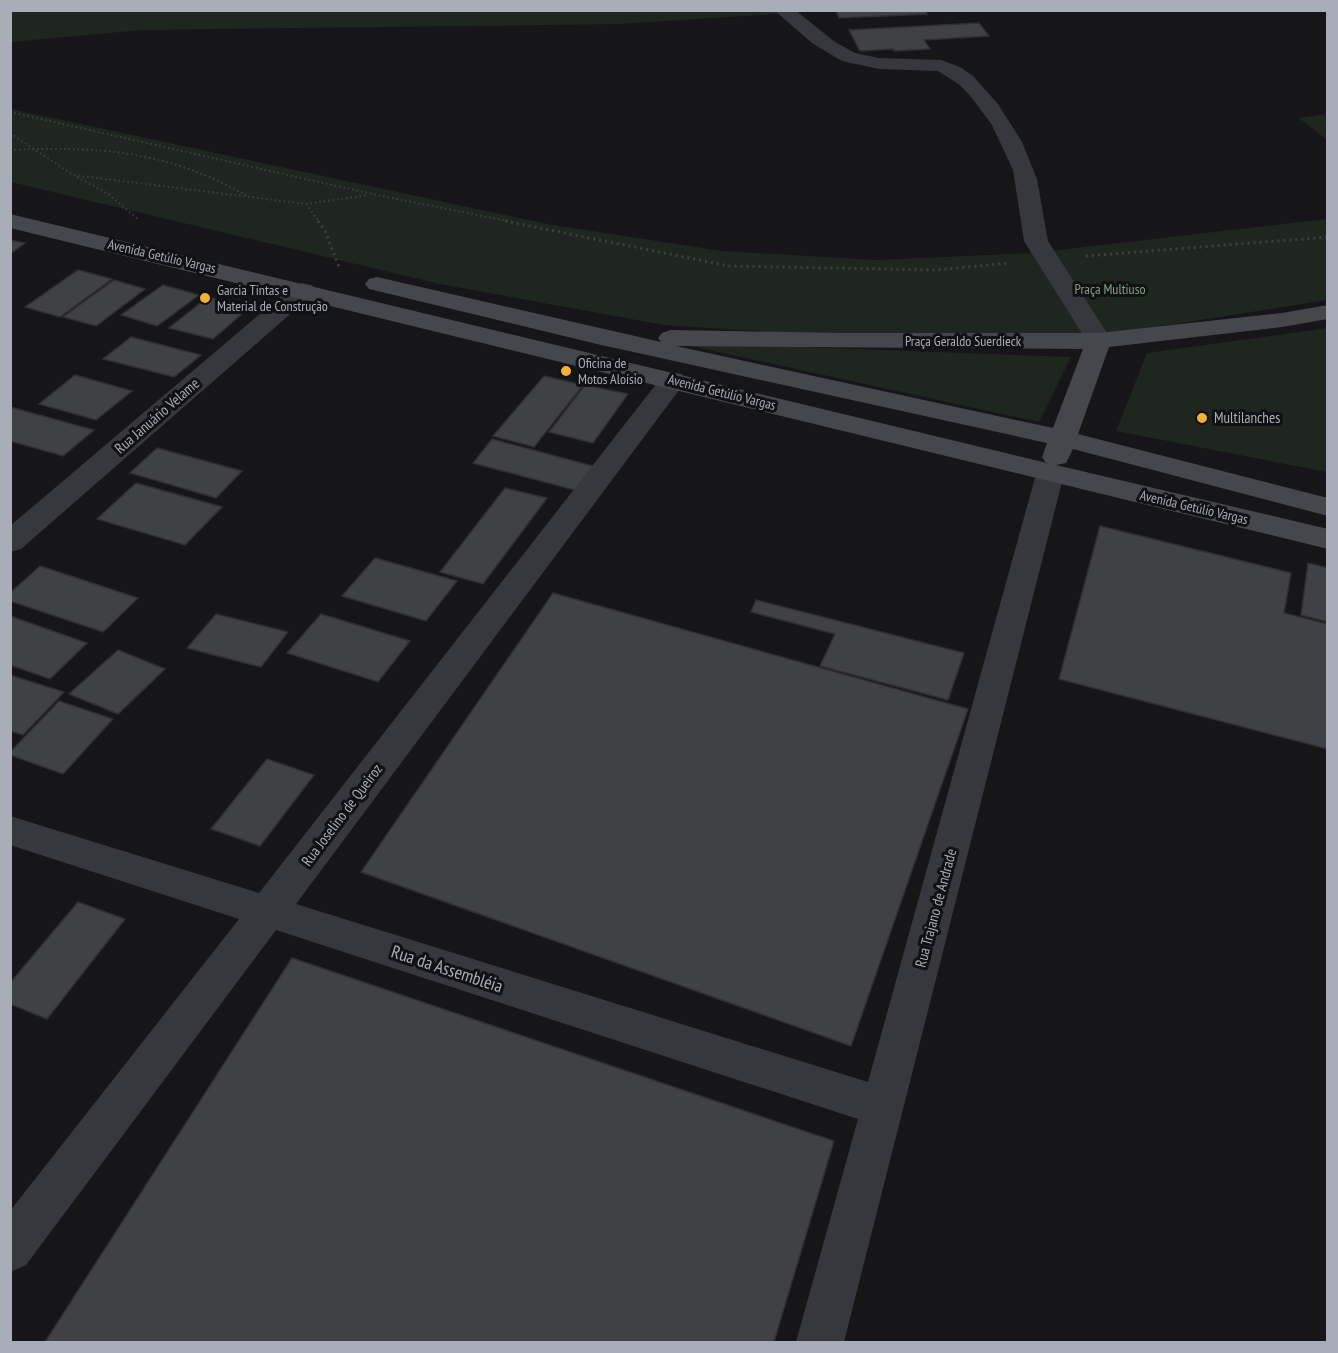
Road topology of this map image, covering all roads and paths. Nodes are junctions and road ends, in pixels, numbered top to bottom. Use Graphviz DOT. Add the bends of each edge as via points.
graph roads {
  1 [pos="783,10"];
  2 [pos="10,112"];
  3 [pos="10,133"];
  4 [pos="35,149"];
  5 [pos="10,150"];
  6 [pos="73,175"];
  7 [pos="372,194"];
  8 [pos="10,198"];
  9 [pos="250,198"];
  10 [pos="306,204"];
  11 [pos="10,221"];
  12 [pos="145,230"];
  13 [pos="1328,237"];
  14 [pos="1047,260"];
  15 [pos="350,278"];
  16 [pos="303,290"];
  17 [pos="1328,312"];
  18 [pos="597,336"];
  19 [pos="1099,341"];
  20 [pos="673,380"];
  21 [pos="1062,438"];
  22 [pos="1050,474"];
  23 [pos="1328,507"];
  24 [pos="1328,539"];
  25 [pos="10,542"];
  26 [pos="10,830"];
  27 [pos="268,912"];
  28 [pos="884,1107"];
  29 [pos="10,1249"];
  30 [pos="820,1342"];
  1 -- 14 [label="street" via="842,54 858,60 940,66 959,74 988,105 1017,153 1031,204 1031,226"];
  2 -- 7 [label="path"];
  3 -- 4 [label="path"];
  4 -- 5 [label="path"];
  4 -- 6 [label="path"];
  4 -- 9 [label="path" via="123,151 154,156 226,182"];
  6 -- 9 [label="path"];
  6 -- 12 [label="path" via="135,215"];
  7 -- 10 [label="path"];
  7 -- 14 [label="path" via="729,266 936,270"];
  8 -- 12 [label="main road, Avenida Getúlio Vargas"];
  9 -- 10 [label="path"];
  10 -- 15 [label="path"];
  11 -- 16 [label="main road, Avenida Getúlio Vargas"];
  12 -- 15 [label="main road, Avenida Getúlio Vargas"];
  13 -- 14 [label="path"];
  14 -- 19 [label="street"];
  15 -- 18 [label="main road, Avenida Getúlio Vargas"];
  16 -- 20 [label="main road, Avenida Getúlio Vargas"];
  16 -- 25 [label="street, Rua Januário Velame"];
  17 -- 19 [label="main road, Praça Geraldo Suerdieck"];
  18 -- 19 [label="main road, Praça Geraldo Suerdieck" via="840,342"];
  18 -- 21 [label="main road, Avenida Getúlio Vargas"];
  19 -- 21 [label="main road"];
  20 -- 22 [label="main road, Avenida Getúlio Vargas"];
  20 -- 27 [label="street, Rua Joselino de Queiroz"];
  21 -- 22 [label="main road"];
  21 -- 23 [label="main road, Avenida Getúlio Vargas"];
  22 -- 24 [label="main road, Avenida Getúlio Vargas"];
  22 -- 28 [label="street, Rua Trajano de Andrade"];
  26 -- 27 [label="street, Rua da Assembléia"];
  27 -- 28 [label="street, Rua da Assembléia"];
  27 -- 29 [label="street, Rua Joselino de Queiroz"];
  28 -- 30 [label="street, Rua Trajano de Andrade"];
}
